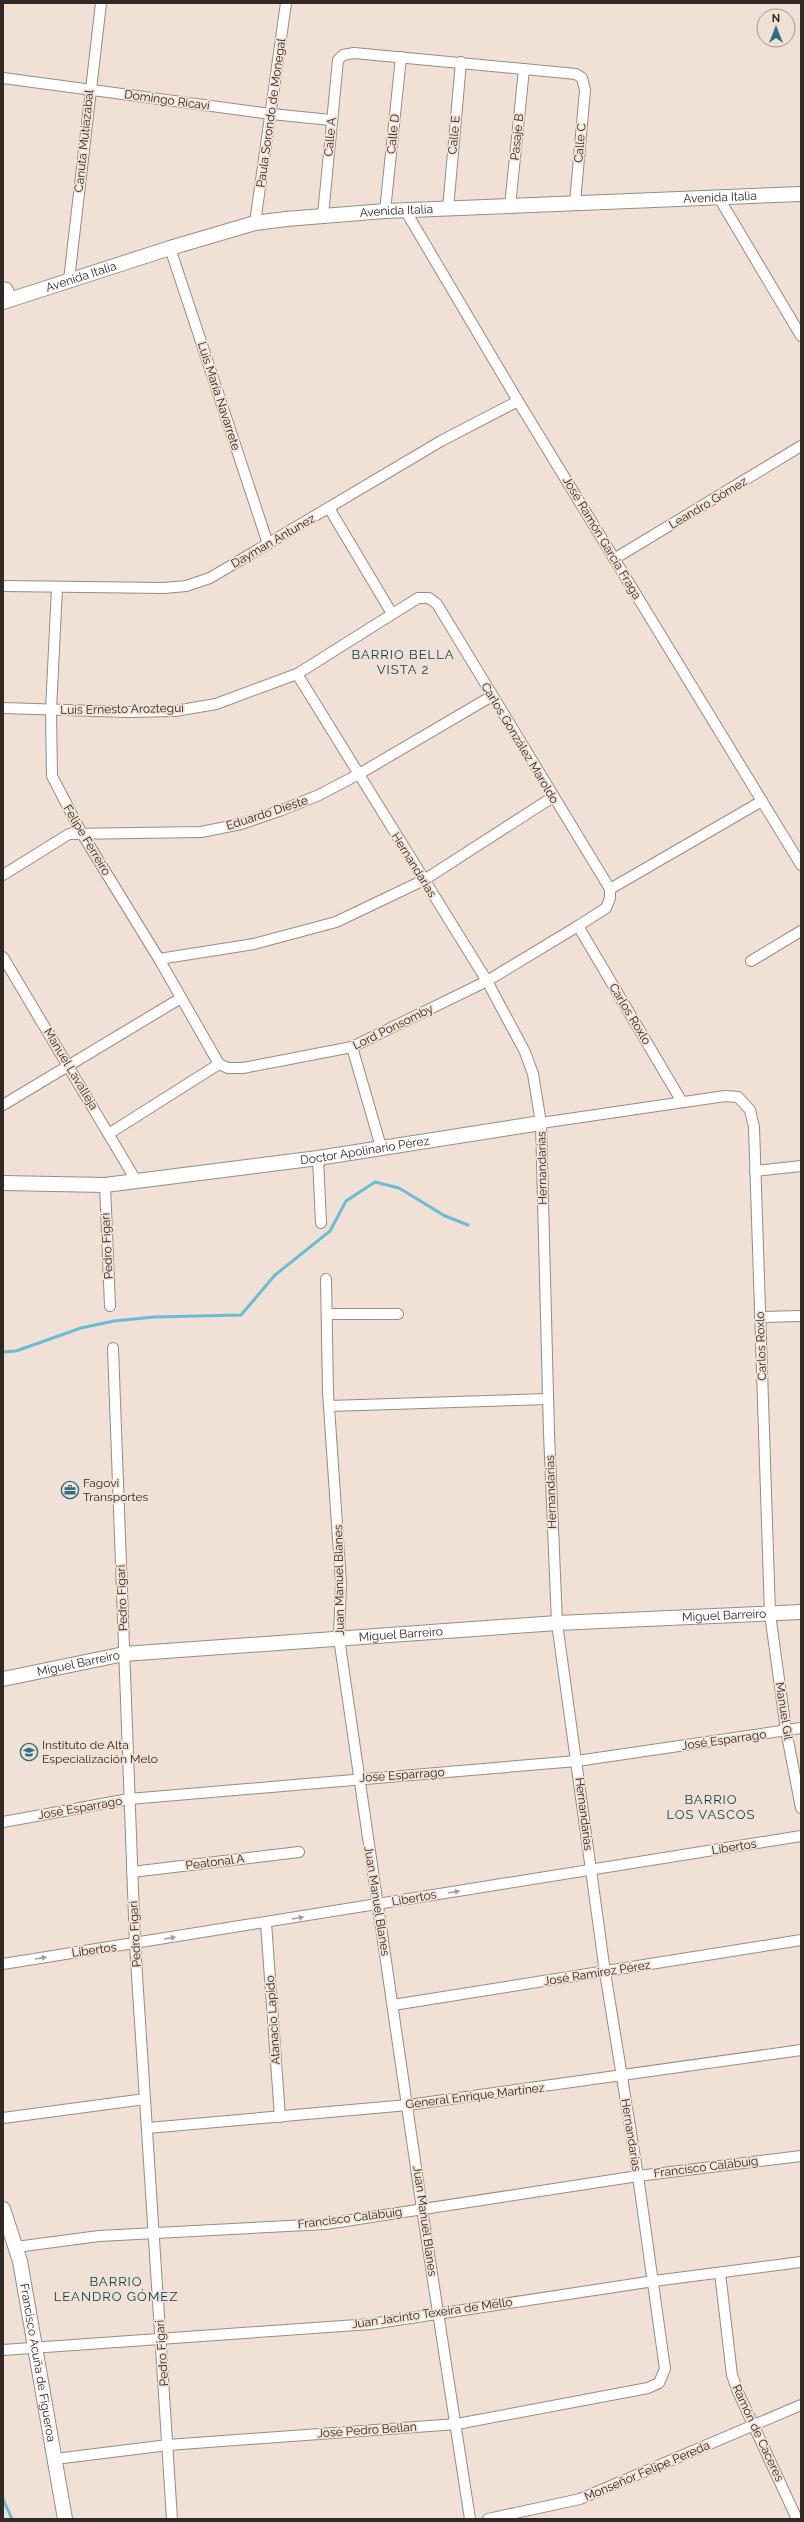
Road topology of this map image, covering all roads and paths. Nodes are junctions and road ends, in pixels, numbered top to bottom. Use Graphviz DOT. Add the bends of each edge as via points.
graph roads {
  1 [pos="101,3"];
  2 [pos="286,3"];
  3 [pos="400,57"];
  4 [pos="461,62"];
  5 [pos="524,69"];
  6 [pos="3,78"];
  7 [pos="89,90"];
  8 [pos="271,114"];
  9 [pos="331,120"];
  10 [pos="801,194"];
  11 [pos="719,198"];
  12 [pos="575,203"];
  13 [pos="510,206"];
  14 [pos="448,209"];
  15 [pos="405,210"];
  16 [pos="384,211"];
  17 [pos="323,215"];
  18 [pos="255,223"];
  19 [pos="170,248"];
  20 [pos="69,280"];
  21 [pos="3,287"];
  22 [pos="8,300"];
  23 [pos="801,336"];
  24 [pos="518,401"];
  25 [pos="801,446"];
  26 [pos="329,508"];
  27 [pos="268,544"];
  28 [pos="614,559"];
  29 [pos="3,586"];
  30 [pos="57,588"];
  31 [pos="429,598"];
  32 [pos="391,612"];
  33 [pos="297,674"];
  34 [pos="492,696"];
  35 [pos="3,708"];
  36 [pos="51,710"];
  37 [pos="359,774"];
  38 [pos="553,797"];
  39 [pos="762,801"];
  40 [pos="81,832"];
  41 [pos="801,865"];
  42 [pos="3,875"];
  43 [pos="424,880"];
  44 [pos="610,889"];
  45 [pos="578,926"];
  46 [pos="801,931"];
  47 [pos="3,957"];
  48 [pos="159,958"];
  49 [pos="751,961"];
  50 [pos="487,981"];
  51 [pos="181,998"];
  52 [pos="352,1047"];
  53 [pos="219,1064"];
  54 [pos="68,1065"];
  55 [pos="725,1096"];
  56 [pos="682,1102"];
  57 [pos="3,1105"];
  58 [pos="541,1123"];
  59 [pos="110,1133"];
  60 [pos="381,1147"];
  61 [pos="318,1158"];
  62 [pos="801,1166"];
  63 [pos="755,1171"];
  64 [pos="137,1182"];
  65 [pos="3,1183"];
  66 [pos="104,1185"];
  67 [pos="321,1223"];
  68 [pos="326,1279"];
  69 [pos="110,1306"];
  70 [pos="327,1314"];
  71 [pos="398,1314"];
  72 [pos="801,1316"];
  73 [pos="760,1317"];
  74 [pos="113,1348"];
  75 [pos="548,1399"];
  76 [pos="329,1406"];
  77 [pos="801,1612"];
  78 [pos="770,1614"];
  79 [pos="557,1623"];
  80 [pos="339,1638"];
  81 [pos="124,1654"];
  82 [pos="3,1679"];
  83 [pos="801,1728"];
  84 [pos="786,1730"];
  85 [pos="577,1761"];
  86 [pos="358,1778"];
  87 [pos="129,1799"];
  88 [pos="801,1808"];
  89 [pos="3,1822"];
  90 [pos="801,1836"];
  91 [pos="299,1852"];
  92 [pos="591,1869"];
  93 [pos="132,1872"];
  94 [pos="378,1904"];
  95 [pos="266,1923"];
  96 [pos="801,1940"];
  97 [pos="135,1944"];
  98 [pos="3,1964"];
  99 [pos="605,1972"];
  100 [pos="393,2005"];
  101 [pos="801,2050"];
  102 [pos="622,2076"];
  103 [pos="145,2099"];
  104 [pos="408,2105"];
  105 [pos="280,2117"];
  106 [pos="3,2118"];
  107 [pos="148,2128"];
  108 [pos="801,2156"];
  109 [pos="638,2176"];
  110 [pos="3,2209"];
  111 [pos="422,2209"];
  112 [pos="155,2232"];
  113 [pos="16,2248"];
  114 [pos="801,2262"];
  115 [pos="720,2273"];
  116 [pos="654,2281"];
  117 [pos="438,2313"];
  118 [pos="162,2338"];
  119 [pos="36,2348"];
  120 [pos="3,2350"];
  121 [pos="665,2368"];
  122 [pos="801,2405"];
  123 [pos="457,2424"];
  124 [pos="754,2426"];
  125 [pos="168,2445"];
  126 [pos="55,2459"];
  127 [pos="65,2519"];
  128 [pos="172,2519"];
  129 [pos="470,2519"];
  130 [pos="488,2519"];
  131 [pos="799,2519"];
  1 -- 7 [label="street, Canuta Mutiazabal"];
  2 -- 8 [label="street, Paula Sorondo de Monegal"];
  3 -- 4 [label="street"];
  3 -- 9 [label="street, Calle A" via="354,53 343,55 338,60"];
  3 -- 16 [label="street, Calle D"];
  4 -- 5 [label="street"];
  4 -- 14 [label="street, Calle E"];
  5 -- 12 [label="street, Calle C" via="576,74 586,84"];
  5 -- 13 [label="street, Pasaje B"];
  6 -- 7 [label="street, Domingo Ricavi"];
  7 -- 8 [label="street, Domingo Ricavi"];
  7 -- 20 [label="street, Canuta Mutiazabal"];
  8 -- 9 [label="street, Domingo Ricavi"];
  8 -- 18 [label="street, Paula Sorondo de Monegal"];
  9 -- 17 [label="street, Calle A"];
  10 -- 11 [label="street, Avenida Italia"];
  11 -- 12 [label="street, Avenida Italia"];
  11 -- 23 [label="street"];
  12 -- 13 [label="street, Avenida Italia"];
  13 -- 14 [label="street, Avenida Italia"];
  14 -- 15 [label="street, Avenida Italia"];
  15 -- 16 [label="street, Avenida Italia"];
  15 -- 24 [label="street, José Ramón Garcia Fraga"];
  16 -- 17 [label="street, Avenida Italia"];
  17 -- 18 [label="street, Avenida Italia"];
  18 -- 19 [label="street, Avenida Italia"];
  19 -- 20 [label="street, Avenida Italia"];
  19 -- 27 [label="street, Luis María Navarrete"];
  20 -- 22 [label="street, Avenida Italia"];
  21 -- 22 [label="street" via="7,288"];
  24 -- 26 [label="street, Dayman Antunez" via="440,441"];
  24 -- 28 [label="street, José Ramón Garcia Fraga"];
  25 -- 28 [label="street, Leandro Gómez"];
  26 -- 27 [label="street, Dayman Antunez"];
  26 -- 32 [label="street"];
  27 -- 30 [label="street, Dayman Antunez" via="210,578 186,586"];
  28 -- 39 [label="street, José Ramón Garcia Fraga"];
  29 -- 30 [label="street, Dayman Antunez"];
  30 -- 36 [label="street, Felipe Ferreiro"];
  31 -- 32 [label="street, Luis Ernesto Aroztegui" via="418,598"];
  31 -- 34 [label="street, Carlos González Maroldo" via="437,604"];
  32 -- 33 [label="street, Luis Ernesto Aroztegui"];
  33 -- 36 [label="street, Luis Ernesto Aroztegui" via="216,704 175,711"];
  33 -- 37 [label="street, Hernandarias"];
  34 -- 37 [label="street, Eduardo Dieste"];
  34 -- 38 [label="street, Carlos González Maroldo"];
  35 -- 36 [label="street, Luis Ernesto Aroztegui"];
  36 -- 40 [label="street, Felipe Ferreiro" via="52,776"];
  37 -- 40 [label="street, Eduardo Dieste" via="319,795 241,824 202,832 162,834"];
  37 -- 43 [label="street, Hernandarias"];
  38 -- 43 [label="street"];
  38 -- 44 [label="street, Carlos González Maroldo"];
  39 -- 41 [label="street, José Ramón Garcia Fraga"];
  39 -- 44 [label="street"];
  40 -- 42 [label="street, Eduardo Dieste" via="69,834"];
  40 -- 48 [label="street, Felipe Ferreiro"];
  43 -- 48 [label="street" via="336,922 254,944"];
  43 -- 50 [label="street, Hernandarias"];
  44 -- 45 [label="street, Lord Ponsomby" via="606,908"];
  45 -- 50 [label="street, Lord Ponsomby"];
  45 -- 56 [label="street, Carlos Roxlo"];
  46 -- 49 [label="street"];
  47 -- 54 [label="street, Manuel Lavalleja"];
  48 -- 51 [label="street, Felipe Ferreiro"];
  50 -- 52 [label="street, Lord Ponsomby"];
  50 -- 58 [label="street, Hernandarias" via="525,1052 533,1074"];
  51 -- 53 [label="street, Felipe Ferreiro"];
  51 -- 54 [label="street"];
  52 -- 53 [label="street, Lord Ponsomby" via="243,1068 228,1068"];
  52 -- 60 [label="street"];
  53 -- 59 [label="street"];
  54 -- 57 [label="street"];
  54 -- 59 [label="street, Manuel Lavalleja"];
  55 -- 56 [label="street, Doctor Apolinario Pérez"];
  55 -- 63 [label="street, Carlos Roxlo" via="738,1097 750,1110 754,1126"];
  56 -- 58 [label="street, Doctor Apolinario Pérez"];
  58 -- 60 [label="street, Doctor Apolinario Pérez"];
  58 -- 75 [label="street, Hernandarias"];
  59 -- 64 [label="street, Manuel Lavalleja"];
  60 -- 61 [label="street, Doctor Apolinario Pérez"];
  61 -- 64 [label="street, Doctor Apolinario Pérez"];
  61 -- 67 [label="street"];
  62 -- 63 [label="street"];
  63 -- 73 [label="street, Carlos Roxlo"];
  64 -- 66 [label="street, Doctor Apolinario Pérez"];
  65 -- 66 [label="street, Doctor Apolinario Pérez"];
  66 -- 69 [label="street, Pedro Figari"];
  68 -- 70 [label="street, Juan Manuel Blanes"];
  70 -- 71 [label="street"];
  70 -- 76 [label="street, Juan Manuel Blanes"];
  72 -- 73 [label="street"];
  73 -- 78 [label="street, Carlos Roxlo"];
  74 -- 81 [label="street, Pedro Figari"];
  75 -- 76 [label="street"];
  75 -- 79 [label="street, Hernandarias"];
  76 -- 80 [label="street, Juan Manuel Blanes" via="340,1549"];
  77 -- 78 [label="street, Miguel Barreiro"];
  78 -- 79 [label="street, Miguel Barreiro"];
  78 -- 84 [label="street, Manuel Gil"];
  79 -- 80 [label="street, Miguel Barreiro"];
  79 -- 85 [label="street, Hernandarias"];
  80 -- 81 [label="street, Miguel Barreiro"];
  80 -- 86 [label="street, Juan Manuel Blanes"];
  81 -- 82 [label="street, Miguel Barreiro"];
  81 -- 87 [label="street, Pedro Figari"];
  83 -- 84 [label="street, José Esparrago"];
  84 -- 85 [label="street, José Esparrago"];
  84 -- 88 [label="street, Manuel Gil"];
  85 -- 86 [label="street, José Esparrago"];
  85 -- 92 [label="street, Hernandarias"];
  86 -- 87 [label="street, José Esparrago"];
  86 -- 94 [label="street, Juan Manuel Blanes"];
  87 -- 89 [label="street, José Esparrago"];
  87 -- 93 [label="street, Pedro Figari"];
  90 -- 92 [label="street, Libertos"];
  91 -- 93 [label="street, Peatonal A"];
  94 -- 92 [label="street, Libertos, one-way"];
  92 -- 99 [label="street, Hernandarias"];
  93 -- 97 [label="street, Pedro Figari"];
  95 -- 94 [label="street, Libertos, one-way"];
  94 -- 100 [label="street, Juan Manuel Blanes"];
  97 -- 95 [label="street, Libertos, one-way"];
  95 -- 105 [label="street, Atanacio Lapido"];
  96 -- 99 [label="street, José Ramírez Pérez"];
  98 -- 97 [label="street, Libertos, one-way"];
  97 -- 103 [label="street, Pedro Figari"];
  99 -- 100 [label="street, José Ramírez Pérez"];
  99 -- 102 [label="street, Hernandarias"];
  100 -- 104 [label="street, Juan Manuel Blanes"];
  101 -- 102 [label="street, General Enrique Martínez"];
  102 -- 104 [label="street, General Enrique Martínez"];
  102 -- 109 [label="street, Hernandarias"];
  103 -- 106 [label="street"];
  103 -- 107 [label="street, Pedro Figari"];
  104 -- 105 [label="street, General Enrique Martínez"];
  104 -- 111 [label="street, Juan Manuel Blanes"];
  105 -- 107 [label="street, General Enrique Martínez"];
  107 -- 112 [label="street, Pedro Figari"];
  108 -- 109 [label="street, Francisco Calabuig"];
  109 -- 111 [label="street, Francisco Calabuig"];
  109 -- 116 [label="street, Hernandarias"];
  110 -- 113 [label="street, Francisco Acuña de Figueroa"];
  111 -- 112 [label="street, Francisco Calabuig" via="326,2224"];
  111 -- 117 [label="street, Juan Manuel Blanes"];
  112 -- 113 [label="street, Francisco Calabuig" via="99,2236"];
  112 -- 118 [label="street, Pedro Figari"];
  113 -- 119 [label="street, Francisco Acuña de Figueroa"];
  114 -- 115 [label="street, Juan Jacinto Texeira de Mello"];
  115 -- 116 [label="street, Juan Jacinto Texeira de Mello"];
  115 -- 124 [label="street, Ramón de Caceres" via="732,2375"];
  116 -- 117 [label="street, Juan Jacinto Texeira de Mello"];
  116 -- 121 [label="street, Hernandarias"];
  117 -- 118 [label="street, Juan Jacinto Texeira de Mello" via="371,2324"];
  117 -- 123 [label="street, Juan Manuel Blanes"];
  118 -- 119 [label="street, Juan Jacinto Texeira de Mello"];
  118 -- 125 [label="street, Pedro Figari"];
  119 -- 120 [label="street, Juan Jacinto Texeira de Mello"];
  119 -- 126 [label="street, Francisco Acuña de Figueroa"];
  121 -- 123 [label="street, José Pedro Bellan" via="659,2383 648,2388"];
  122 -- 124 [label="street, Monseñor Felipe Pereda"];
  123 -- 125 [label="street, José Pedro Bellan"];
  123 -- 129 [label="street, Juan Manuel Blanes"];
  124 -- 130 [label="street, Monseñor Felipe Pereda" via="580,2499"];
  124 -- 131 [label="street, Ramón de Caceres"];
  125 -- 126 [label="street, José Pedro Bellan"];
  125 -- 128 [label="street, Pedro Figari"];
  126 -- 127 [label="street, Francisco Acuña de Figueroa"];
}
